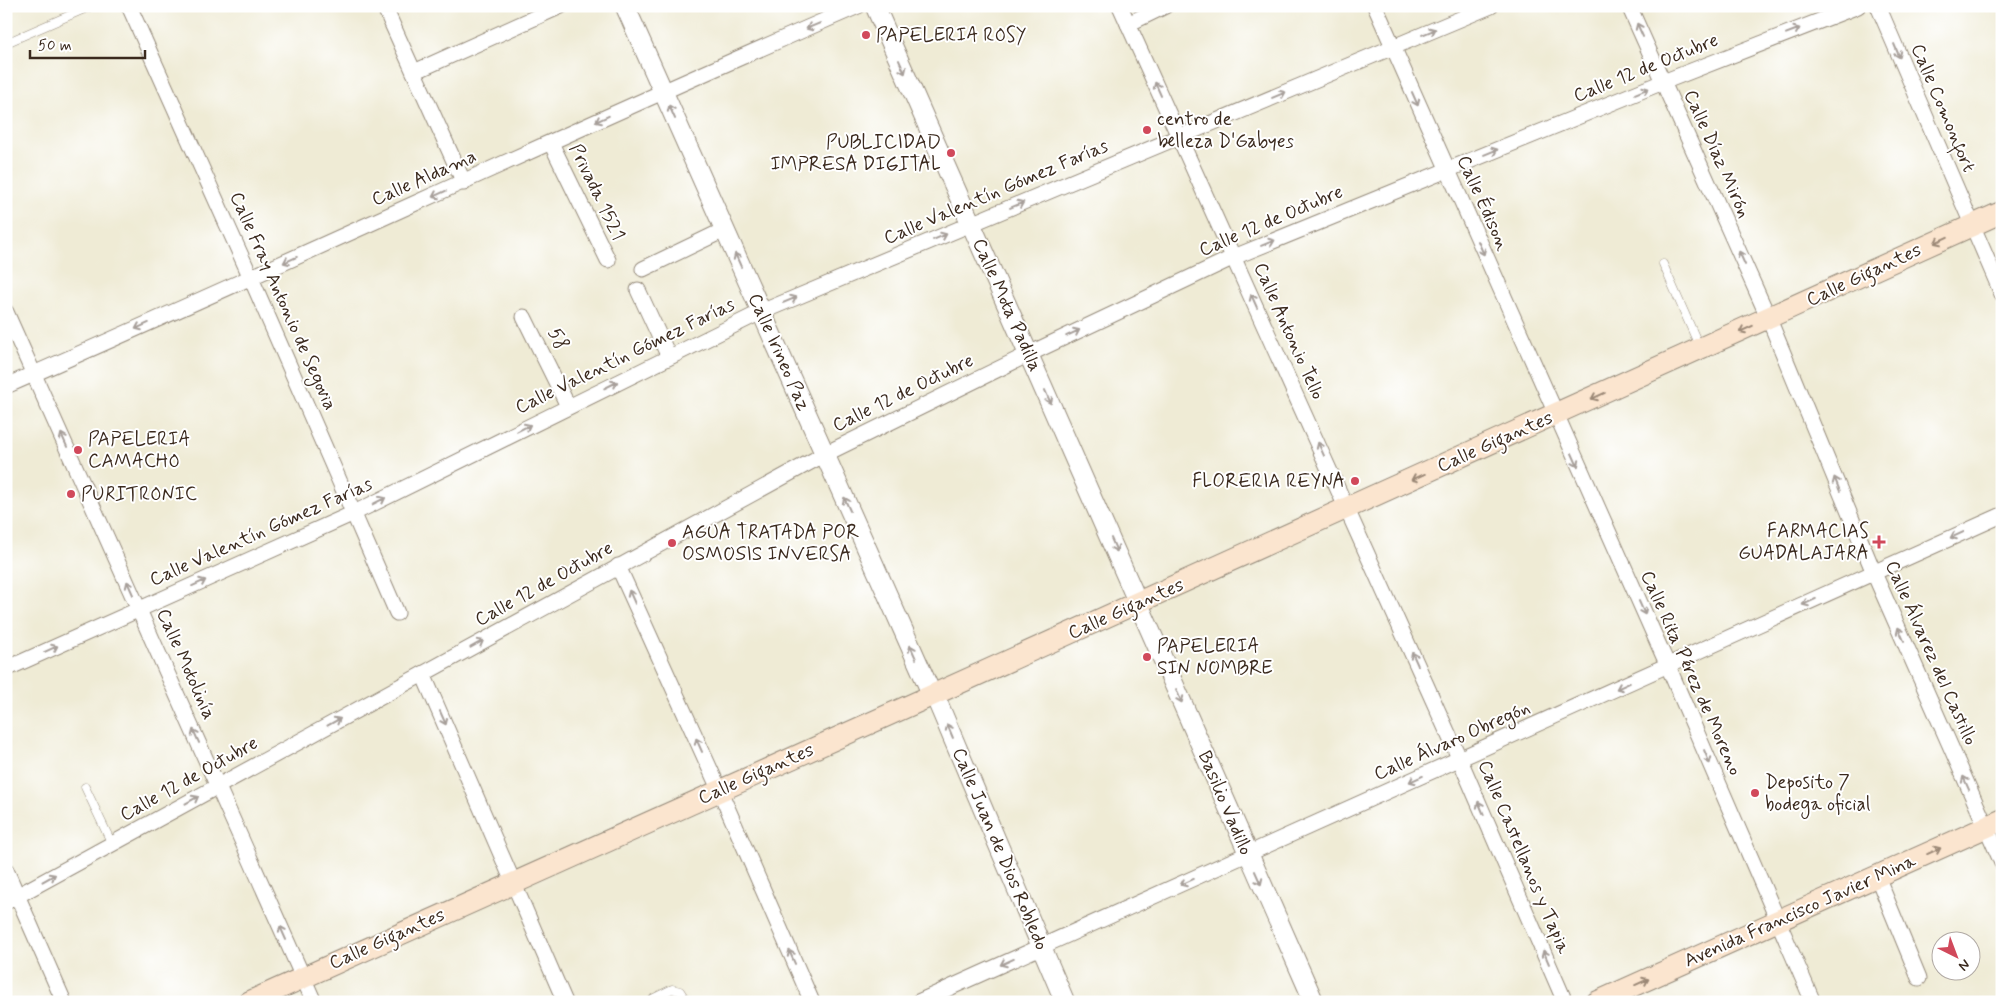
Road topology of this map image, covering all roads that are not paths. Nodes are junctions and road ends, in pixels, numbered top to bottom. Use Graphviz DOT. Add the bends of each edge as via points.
graph roads {
  1 [pos="90,6"];
  2 [pos="129,6"];
  3 [pos="384,6"];
  4 [pos="561,6"];
  5 [pos="625,6"];
  6 [pos="858,6"];
  7 [pos="875,6"];
  8 [pos="1120,6"];
  9 [pos="1165,6"];
  10 [pos="1375,6"];
  11 [pos="1491,6"];
  12 [pos="1629,6"];
  13 [pos="1858,6"];
  14 [pos="1878,6"];
  15 [pos="1128,24"];
  16 [pos="6,43"];
  17 [pos="1393,47"];
  18 [pos="414,72"];
  19 [pos="1663,82"];
  20 [pos="662,91"];
  21 [pos="1180,138"];
  22 [pos="551,142"];
  23 [pos="1446,170"];
  24 [pos="464,183"];
  25 [pos="2002,212"];
  26 [pos="972,224"];
  27 [pos="1972,226"];
  28 [pos="724,230"];
  29 [pos="1234,257"];
  30 [pos="608,260"];
  31 [pos="1663,264"];
  32 [pos="643,269"];
  33 [pos="251,278"];
  34 [pos="638,290"];
  35 [pos="2002,294"];
  36 [pos="6,312"];
  37 [pos="761,312"];
  38 [pos="524,317"];
  39 [pos="1769,319"];
  40 [pos="1701,350"];
  41 [pos="1029,354"];
  42 [pos="669,356"];
  43 [pos="34,374"];
  44 [pos="6,386"];
  45 [pos="568,406"];
  46 [pos="1555,415"];
  47 [pos="825,454"];
  48 [pos="1348,509"];
  49 [pos="354,513"];
  50 [pos="2002,515"];
  51 [pos="618,566"];
  52 [pos="1874,573"];
  53 [pos="1140,603"];
  54 [pos="140,609"];
  55 [pos="397,613"];
  56 [pos="1668,666"];
  57 [pos="6,669"];
  58 [pos="423,674"];
  59 [pos="936,696"];
  60 [pos="1460,760"];
  61 [pos="218,786"];
  62 [pos="85,787"];
  63 [pos="719,790"];
  64 [pos="1994,824"];
  65 [pos="112,844"];
  66 [pos="1247,854"];
  67 [pos="2002,863"];
  68 [pos="6,870"];
  69 [pos="1877,876"];
  70 [pos="514,882"];
  71 [pos="12,899"];
  72 [pos="1778,921"];
  73 [pos="1041,947"];
  74 [pos="303,978"];
  75 [pos="1919,978"];
  76 [pos="64,1002"];
  77 [pos="249,1002"];
  78 [pos="314,1002"];
  79 [pos="565,1002"];
  80 [pos="651,1002"];
  81 [pos="686,1002"];
  82 [pos="812,1002"];
  83 [pos="918,1002"];
  84 [pos="1065,1002"];
  85 [pos="1314,1002"];
  86 [pos="1566,1002"];
  87 [pos="1597,1002"];
  88 [pos="1813,1002"];
  1 -- 16 [label="lane"];
  2 -- 33 [label="street, Calle Fray Antonio de Segovia"];
  3 -- 18 [label="street"];
  4 -- 18 [label="street"];
  5 -- 20 [label="street, Calle Irineo Paz"];
  6 -- 20 [label="street, Calle Aldama, one-way"];
  7 -- 26 [label="street, Calle Mota Padilla, one-way"];
  8 -- 15 [label="street, Calle Antonio Tello"];
  9 -- 15 [label="street"];
  10 -- 17 [label="street, Calle Édison"];
  17 -- 11 [label="street, Calle Valentín Gómez Farías, one-way"];
  19 -- 12 [label="street, Calle Díaz Mirón, one-way"];
  19 -- 13 [label="street, Calle 12 de Octubre, one-way"];
  14 -- 27 [label="street, Calle Comonfort, one-way"];
  21 -- 15 [label="street, Calle Antonio Tello, one-way"];
  21 -- 17 [label="street, Calle Valentín Gómez Farías, one-way"];
  17 -- 23 [label="street, Calle Édison, one-way"];
  18 -- 24 [label="street"];
  23 -- 19 [label="street, Calle 12 de Octubre, one-way"];
  39 -- 19 [label="street, Calle Díaz Mirón, one-way"];
  20 -- 22 [label="street, Calle Aldama, one-way"];
  28 -- 20 [label="street, Calle Irineo Paz, one-way"];
  26 -- 21 [label="street, Calle Valentín Gómez Farías, one-way"];
  21 -- 29 [label="street, Calle Antonio Tello"];
  22 -- 24 [label="street, Calle Aldama"];
  22 -- 30 [label="street, Privada 1521"];
  29 -- 23 [label="street, Calle 12 de Octubre, one-way"];
  23 -- 46 [label="street, Calle Édison, one-way"];
  24 -- 33 [label="street, Calle Aldama, one-way"];
  25 -- 27 [label="main road, Calle Gigantes"];
  37 -- 26 [label="street, Calle Valentín Gómez Farías, one-way"];
  26 -- 41 [label="street, Calle Mota Padilla"];
  27 -- 35 [label="street, Calle Comonfort"];
  27 -- 39 [label="main road, Calle Gigantes, one-way"];
  28 -- 32 [label="street"];
  37 -- 28 [label="street, Calle Irineo Paz, one-way"];
  41 -- 29 [label="street, Calle 12 de Octubre, one-way"];
  48 -- 29 [label="street, Calle Antonio Tello, one-way"];
  31 -- 40 [label="lane"];
  33 -- 43 [label="street, Calle Aldama, one-way"];
  33 -- 49 [label="street, Calle Fray Antonio de Segovia"];
  34 -- 42 [label="street"];
  36 -- 43 [label="street, Calle Motolinía"];
  37 -- 42 [label="street, Calle Valentín Gómez Farías"];
  37 -- 47 [label="street, Calle Irineo Paz"];
  38 -- 45 [label="street, 58"];
  39 -- 40 [label="main road, Calle Gigantes, one-way"];
  52 -- 39 [label="street, Calle Álvarez del Castillo, one-way"];
  40 -- 46 [label="main road, Calle Gigantes, one-way"];
  41 -- 47 [label="street, Calle 12 de Octubre"];
  41 -- 53 [label="street, Calle Mota Padilla, one-way"];
  45 -- 42 [label="street, Calle Valentín Gómez Farías, one-way"];
  43 -- 44 [label="street, Calle Aldama"];
  54 -- 43 [label="street, Calle Motolinía, one-way"];
  49 -- 45 [label="street, Calle Valentín Gómez Farías, one-way"];
  46 -- 48 [label="main road, Calle Gigantes, one-way"];
  46 -- 56 [label="street, Calle Rita Pérez de Moreno, one-way"];
  47 -- 51 [label="street, Calle 12 de Octubre"];
  59 -- 47 [label="street, Calle Irineo Paz, one-way" via="929,688"];
  48 -- 53 [label="main road, Calle Gigantes"];
  60 -- 48 [label="street, Calle Castellanos y Tapia, one-way"];
  54 -- 49 [label="street, Calle Valentín Gómez Farías, one-way"];
  49 -- 55 [label="street, Calle Fray Antonio de Segovia"];
  50 -- 52 [label="street, Calle Álvaro Obregón, one-way"];
  58 -- 51 [label="street, Calle 12 de Octubre, one-way"];
  63 -- 51 [label="street, one-way"];
  52 -- 56 [label="street, Calle Álvaro Obregón, one-way"];
  64 -- 52 [label="street, Calle Álvarez del Castillo, one-way"];
  53 -- 59 [label="main road, Calle Gigantes"];
  53 -- 66 [label="street, Basilio Vadillo, one-way"];
  57 -- 54 [label="street, Calle Valentín Gómez Farías, one-way"];
  61 -- 54 [label="street, Calle Motolinía, one-way"];
  56 -- 60 [label="street, Calle Álvaro Obregón, one-way"];
  56 -- 72 [label="street, Calle Rita Pérez de Moreno, one-way"];
  61 -- 58 [label="street, Calle 12 de Octubre, one-way"];
  58 -- 70 [label="street, one-way"];
  59 -- 63 [label="main road, Calle Gigantes"];
  73 -- 59 [label="street, Calle Juan de Dios Robledo, one-way"];
  60 -- 66 [label="street, Calle Álvaro Obregón, one-way"];
  86 -- 60 [label="street, Calle Castellanos y Tapia, one-way"];
  65 -- 61 [label="street, Calle 12 de Octubre, one-way"];
  74 -- 61 [label="street, Calle Motolinía, one-way"];
  62 -- 65 [label="lane"];
  63 -- 70 [label="main road, Calle Gigantes"];
  82 -- 63 [label="street, one-way"];
  64 -- 67 [label="street, Calle Álvarez del Castillo"];
  69 -- 64 [label="main road, Avenida Francisco Javier Mina, one-way"];
  71 -- 65 [label="street, Calle 12 de Octubre, one-way"];
  66 -- 73 [label="street, Calle Álvaro Obregón, one-way"];
  66 -- 85 [label="street, Basilio Vadillo, one-way"];
  68 -- 71 [label="street"];
  69 -- 72 [label="main road, Avenida Francisco Javier Mina"];
  69 -- 75 [label="street"];
  70 -- 74 [label="main road, Calle Gigantes"];
  70 -- 79 [label="street"];
  71 -- 76 [label="street"];
  87 -- 72 [label="main road, Avenida Francisco Javier Mina, one-way"];
  72 -- 88 [label="street, Calle Rita Pérez de Moreno"];
  73 -- 83 [label="street, Calle Álvaro Obregón, one-way"];
  73 -- 84 [label="street, Calle Juan de Dios Robledo"];
  74 -- 77 [label="main road, Calle Gigantes"];
  74 -- 78 [label="street, Calle Motolinía"];
  80 -- 81 [label="lane" via="672,989 680,991"];
}
